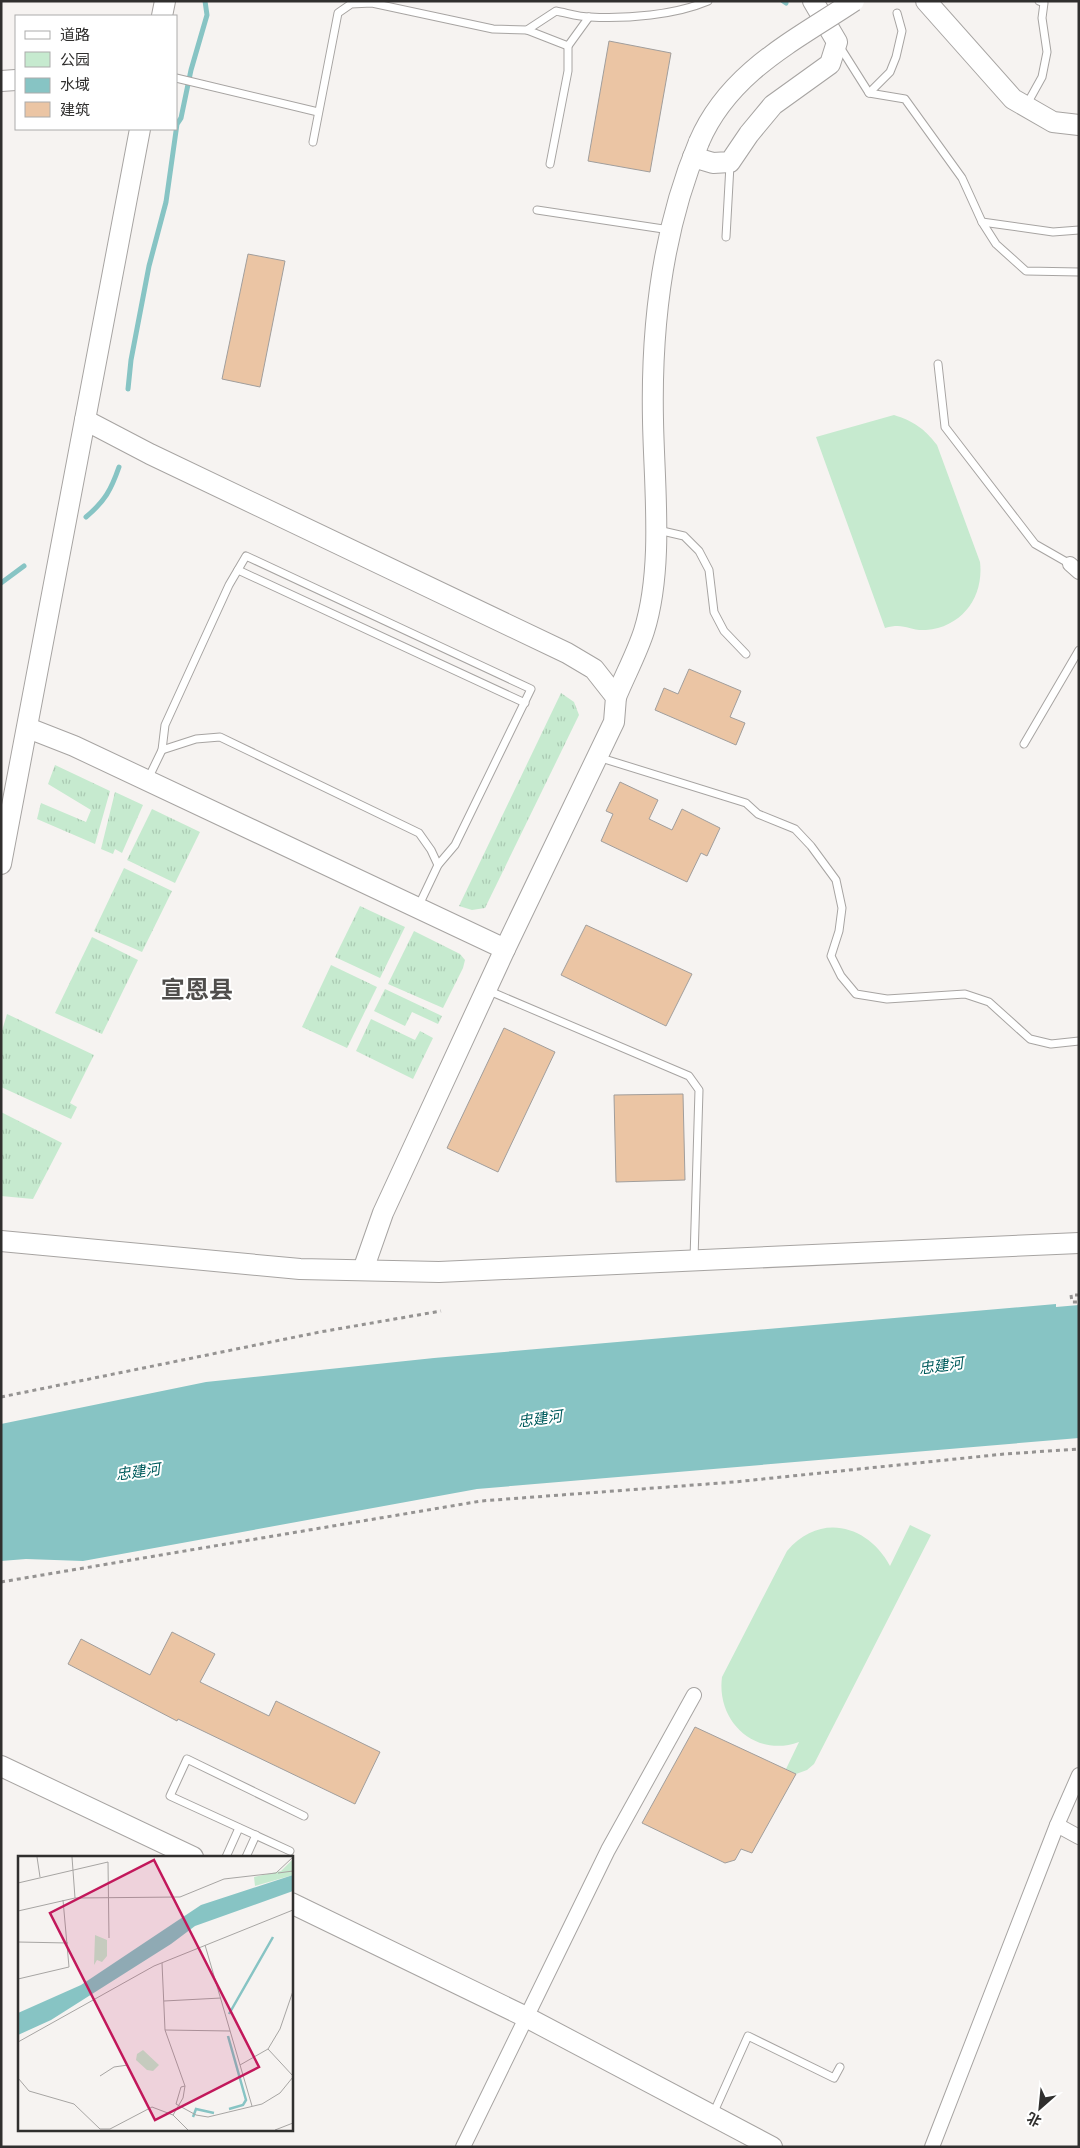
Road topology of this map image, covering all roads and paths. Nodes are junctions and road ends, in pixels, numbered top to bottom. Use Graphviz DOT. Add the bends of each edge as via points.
graph roads {
  1 [pos="165,1"];
  2 [pos="708,1"];
  3 [pos="813,1"];
  4 [pos="854,1"];
  5 [pos="926,1"];
  6 [pos="1039,1"];
  7 [pos="897,14"];
  8 [pos="162,15"];
  9 [pos="589,17"];
  10 [pos="527,30"];
  11 [pos="837,42"];
  12 [pos="568,46"];
  13 [pos="178,78"];
  14 [pos="15,80"];
  15 [pos="1,81"];
  16 [pos="869,93"];
  17 [pos="1026,106"];
  18 [pos="318,112"];
  19 [pos="1079,125"];
  20 [pos="140,130"];
  21 [pos="313,142"];
  22 [pos="696,149"];
  23 [pos="730,162"];
  24 [pos="550,164"];
  25 [pos="537,210"];
  26 [pos="982,222"];
  27 [pos="671,230"];
  28 [pos="1079,230"];
  29 [pos="726,237"];
  30 [pos="1079,272"];
  31 [pos="938,364"];
  32 [pos="85,420"];
  33 [pos="655,530"];
  34 [pos="1074,568"];
  35 [pos="238,570"];
  36 [pos="1079,650"];
  37 [pos="746,654"];
  38 [pos="616,697"];
  39 [pos="525,703"];
  40 [pos="28,728"];
  41 [pos="1024,744"];
  42 [pos="162,750"];
  43 [pos="597,757"];
  44 [pos="147,780"];
  45 [pos="1,864"];
  46 [pos="438,865"];
  47 [pos="418,908"];
  48 [pos="505,949"];
  49 [pos="487,990"];
  50 [pos="1079,1041"];
  51 [pos="1,1241"];
  52 [pos="1079,1243"];
  53 [pos="694,1261"];
  54 [pos="363,1270"];
  55 [pos="1079,1295"];
  56 [pos="1079,1302"];
  57 [pos="441,1311"];
  58 [pos="1,1397"];
  59 [pos="1079,1450"];
  60 [pos="1,1582"];
  61 [pos="694,1695"];
  62 [pos="1,1766"];
  63 [pos="1079,1775"];
  64 [pos="304,1816"];
  65 [pos="1057,1825"];
  66 [pos="239,1828"];
  67 [pos="256,1835"];
  68 [pos="1079,1837"];
  69 [pos="290,1851"];
  70 [pos="191,1856"];
  71 [pos="226,1856"];
  72 [pos="246,1856"];
  73 [pos="292,1903"];
  74 [pos="526,2017"];
  75 [pos="840,2067"];
  76 [pos="712,2115"];
  77 [pos="463,2147"];
  78 [pos="772,2147"];
  79 [pos="932,2147"];
  1 -- 8 [label="street"];
  2 -- 9 [label="lane" via="693,8 654,14"];
  3 -- 11 [label="street"];
  4 -- 22 [label="street, bridge" via="757,65 729,91 706,126"];
  5 -- 17 [label="street" via="1013,99"];
  6 -- 17 [label="lane" via="1044,3 1042,18 1047,52 1042,77"];
  7 -- 16 [label="lane" via="902,31 896,57 890,72"];
  9 -- 10 [label="lane" via="556,11"];
  9 -- 12 [label="lane"];
  10 -- 12 [label="lane"];
  10 -- 18 [label="lane" via="493,29 372,3 351,4 338,13"];
  11 -- 16 [label="lane"];
  11 -- 23 [label="street" via="830,64 773,105"];
  12 -- 24 [label="lane" via="568,71"];
  13 -- 18 [label="lane"];
  14 -- 15 [label="street"];
  16 -- 26 [label="lane" via="906,99 962,178"];
  17 -- 19 [label="street" via="1053,122"];
  18 -- 21 [label="lane"];
  20 -- 32 [label="street"];
  22 -- 23 [label="street" via="713,163"];
  22 -- 27 [label="street"];
  23 -- 29 [label="lane"];
  25 -- 27 [label="lane"];
  26 -- 28 [label="lane" via="1053,232"];
  26 -- 30 [label="lane" via="996,244 1026,271"];
  27 -- 33 [label="street" via="657,299 653,356"];
  31 -- 34 [label="lane" via="946,427 1035,544"];
  32 -- 38 [label="street" via="567,653 594,669"];
  32 -- 40 [label="street"];
  33 -- 37 [label="lane" via="684,536 699,551 709,570 714,612 724,631"];
  33 -- 38 [label="street" via="655,576 644,630"];
  35 -- 39 [label="lane"];
  35 -- 39 [label="lane" via="246,556 532,689"];
  35 -- 42 [label="lane" via="165,725"];
  36 -- 41 [label="lane"];
  38 -- 43 [label="street" via="614,722"];
  39 -- 46 [label="lane" via="455,845"];
  40 -- 44 [label="street"];
  40 -- 45 [label="street"];
  42 -- 44 [label="lane"];
  42 -- 46 [label="lane" via="196,739 220,737 419,833"];
  43 -- 48 [label="street"];
  43 -- 50 [label="lane" via="746,804 758,814 795,829 836,880 842,908 831,956 840,976 856,994 887,998 965,994 989,1002 1030,1039 1051,1044"];
  44 -- 47 [label="street"];
  46 -- 47 [label="lane"];
  47 -- 48 [label="street"];
  48 -- 49 [label="street"];
  49 -- 53 [label="lane" via="689,1076 699,1090"];
  49 -- 54 [label="street" via="383,1214"];
  51 -- 54 [label="street" via="300,1269"];
  52 -- 53 [label="street"];
  53 -- 54 [label="street" via="439,1272"];
  55 -- 56 [label="path" via="1071,1295 1072,1302"];
  57 -- 58 [label="path" via="310,1334"];
  59 -- 60 [label="path" via="1004,1454 734,1482 481,1501"];
  61 -- 74 [label="street" via="608,1850"];
  62 -- 70 [label="street"];
  63 -- 65 [label="street"];
  64 -- 66 [label="lane" via="187,1759 170,1796"];
  65 -- 68 [label="street"];
  65 -- 79 [label="street"];
  66 -- 67 [label="lane"];
  66 -- 71 [label="lane"];
  67 -- 69 [label="lane"];
  67 -- 72 [label="lane"];
  73 -- 74 [label="street"];
  74 -- 76 [label="street"];
  74 -- 77 [label="street"];
  75 -- 76 [label="lane" via="834,2078 748,2036"];
  76 -- 78 [label="street"];
}
